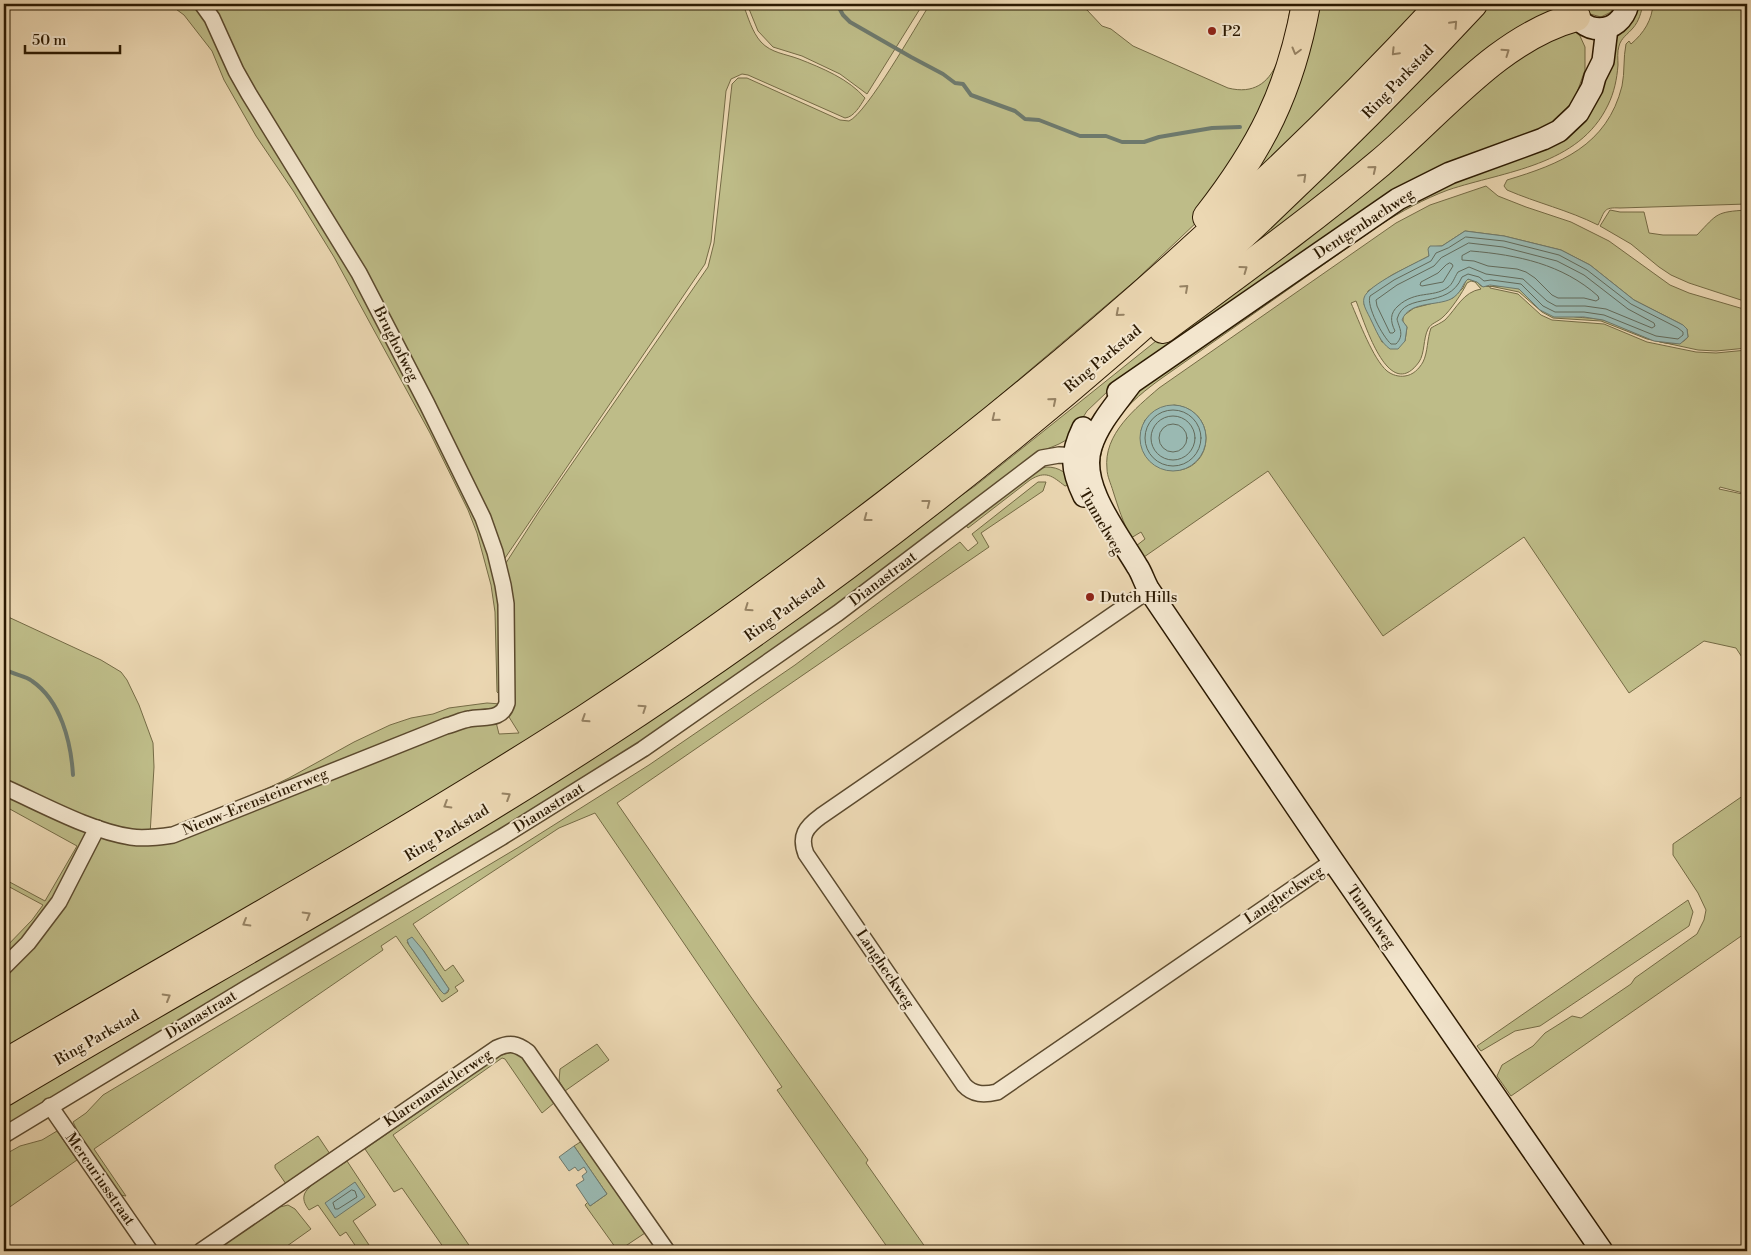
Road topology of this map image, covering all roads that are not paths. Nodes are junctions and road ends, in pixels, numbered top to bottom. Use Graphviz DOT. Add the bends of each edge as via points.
graph roads {
  1 [pos="202,4"];
  2 [pos="1306,4"];
  3 [pos="1441,4"];
  4 [pos="1473,4"];
  5 [pos="1628,4"];
  6 [pos="1586,19"];
  7 [pos="1156,281"];
  8 [pos="1082,377"];
  9 [pos="1081,456"];
  10 [pos="1146,585"];
  11 [pos="503,712"];
  12 [pos="6,788"];
  13 [pos="98,828"];
  14 [pos="1333,861"];
  15 [pos="4,967"];
  16 [pos="4,1064"];
  17 [pos="4,1092"];
  18 [pos="50,1106"];
  19 [pos="4,1135"];
  20 [pos="150,1251"];
  21 [pos="201,1251"];
  22 [pos="667,1251"];
  23 [pos="1602,1251"];
  1 -- 11 [label="street, Brughofweg" via="245,87 373,298 483,518 500,568 506,604 507,701"];
  2 -- 7 [label="highway, one-way" via="1290,71 1264,134 1243,169"];
  3 -- 7 [label="highway, Ring Parkstad, one-way" via="1315,132"];
  8 -- 4 [label="highway, Ring Parkstad, one-way" via="1247,231 1387,94"];
  5 -- 6 [label="street" via="1622,19 1615,25"];
  8 -- 6 [label="highway, one-way" via="1163,329 1316,215 1380,163 1473,78 1510,50 1551,27"];
  6 -- 9 [label="street, Dentgenbachweg" via="1603,61 1578,113 1559,131 1450,173 1398,199 1108,398 1093,412 1081,432"];
  7 -- 16 [label="highway, Ring Parkstad, one-way" via="949,456 787,579 688,649 586,718 473,788"];
  17 -- 8 [label="highway, Ring Parkstad, one-way" via="486,810 600,737 718,658 859,556"];
  9 -- 10 [label="street, Tunnelweg" via="1074,469 1091,511 1131,572"];
  9 -- 18 [label="street, Dianastraat" via="1042,458 838,613 643,749 502,838"];
  10 -- 14 [label="street, Tunnelweg"];
  10 -- 14 [label="street, Langheckweg" via="814,821 802,838 806,854 964,1085 969,1091 987,1094 996,1092"];
  11 -- 13 [label="street, Nieuw-Erensteinerweg" via="446,726 173,835 132,837"];
  12 -- 13 [label="street, Nieuw-Erensteinerweg"];
  13 -- 15 [label="street" via="59,902 28,943"];
  14 -- 23 [label="street, Tunnelweg" via="1481,1065"];
  18 -- 19 [label="street, Dianastraat"];
  18 -- 20 [label="street, Mercuriusstraat"];
  21 -- 22 [label="street, Klarenanstelerweg" via="497,1048 511,1044 528,1052"];
}
